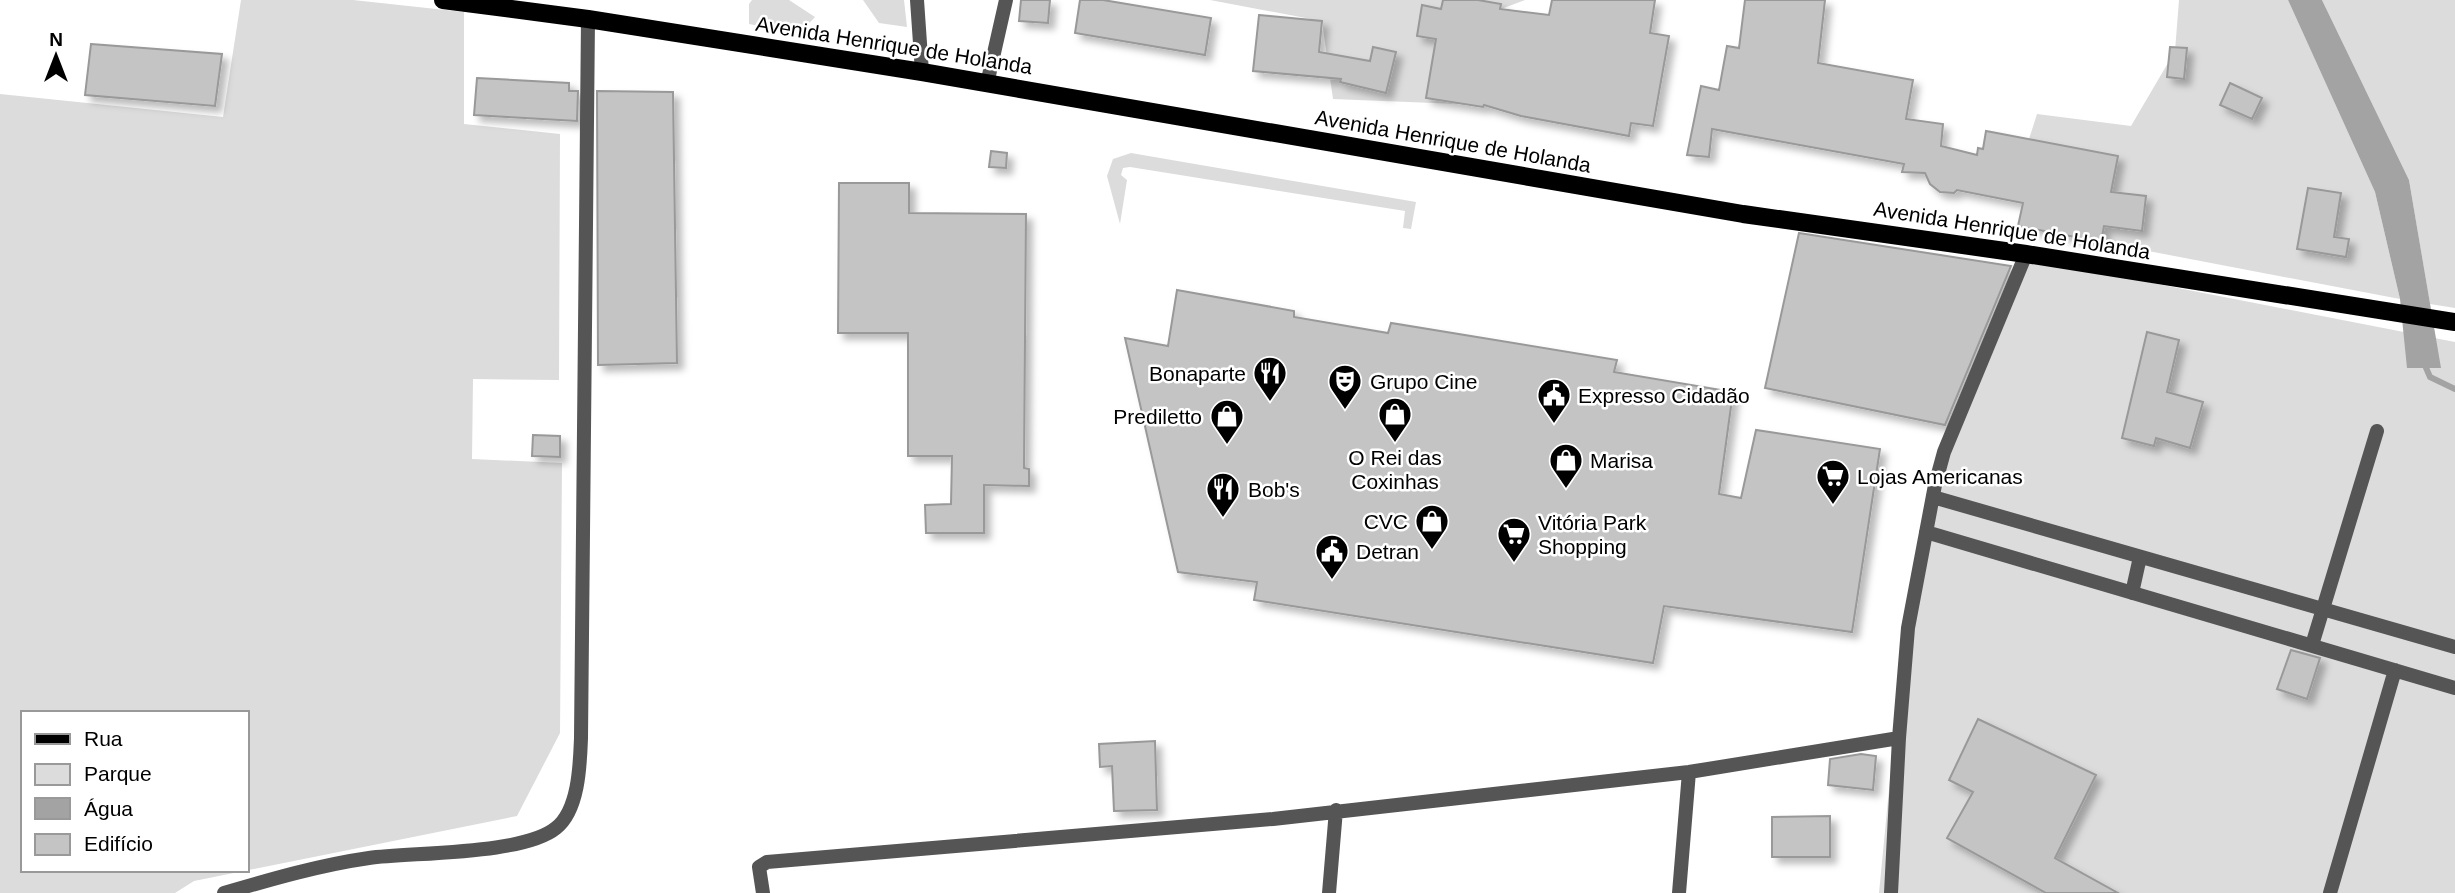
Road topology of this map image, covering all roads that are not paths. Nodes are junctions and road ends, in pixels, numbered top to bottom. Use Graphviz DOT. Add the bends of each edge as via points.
graph roads {
  1 [pos="443,0"];
  2 [pos="917,0"];
  3 [pos="1006,0"];
  4 [pos="588,19"];
  5 [pos="922,72"];
  6 [pos="987,83"];
  7 [pos="2026,254"];
  8 [pos="2455,323"];
  9 [pos="2377,430"];
  10 [pos="1933,497"];
  11 [pos="1926,532"];
  12 [pos="2140,557"];
  13 [pos="2132,593"];
  14 [pos="2323,610"];
  15 [pos="2312,645"];
  16 [pos="2455,648"];
  17 [pos="2395,670"];
  18 [pos="2455,688"];
  19 [pos="1899,738"];
  20 [pos="1689,772"];
  21 [pos="1336,810"];
  22 [pos="224,893"];
  23 [pos="763,893"];
  24 [pos="1329,893"];
  25 [pos="1679,893"];
  26 [pos="1891,893"];
  27 [pos="2330,893"];
  1 -- 4 [label="main road, Avenida Henrique de Holanda"];
  2 -- 5 [label="street"];
  3 -- 6 [label="street"];
  4 -- 5 [label="main road, Avenida Henrique de Holanda"];
  4 -- 22 [label="street" via="581,738 577,786 569,811 557,828 532,839 480,849 369,858 291,873"];
  5 -- 6 [label="main road, Avenida Henrique de Holanda"];
  6 -- 7 [label="main road, Avenida Henrique de Holanda" via="1743,214"];
  7 -- 8 [label="main road, Avenida Henrique de Holanda"];
  7 -- 10 [label="street" via="1944,452"];
  9 -- 14 [label="street"];
  10 -- 11 [label="street"];
  10 -- 12 [label="street"];
  11 -- 13 [label="street"];
  11 -- 19 [label="street" via="1908,628"];
  12 -- 13 [label="street"];
  12 -- 14 [label="street"];
  13 -- 15 [label="street"];
  14 -- 15 [label="street"];
  14 -- 16 [label="street"];
  15 -- 17 [label="street"];
  17 -- 18 [label="street"];
  17 -- 27 [label="street"];
  19 -- 20 [label="street"];
  19 -- 26 [label="street"];
  20 -- 21 [label="street"];
  20 -- 25 [label="street"];
  21 -- 23 [label="street" via="767,862 759,867"];
  21 -- 24 [label="street"];
}
